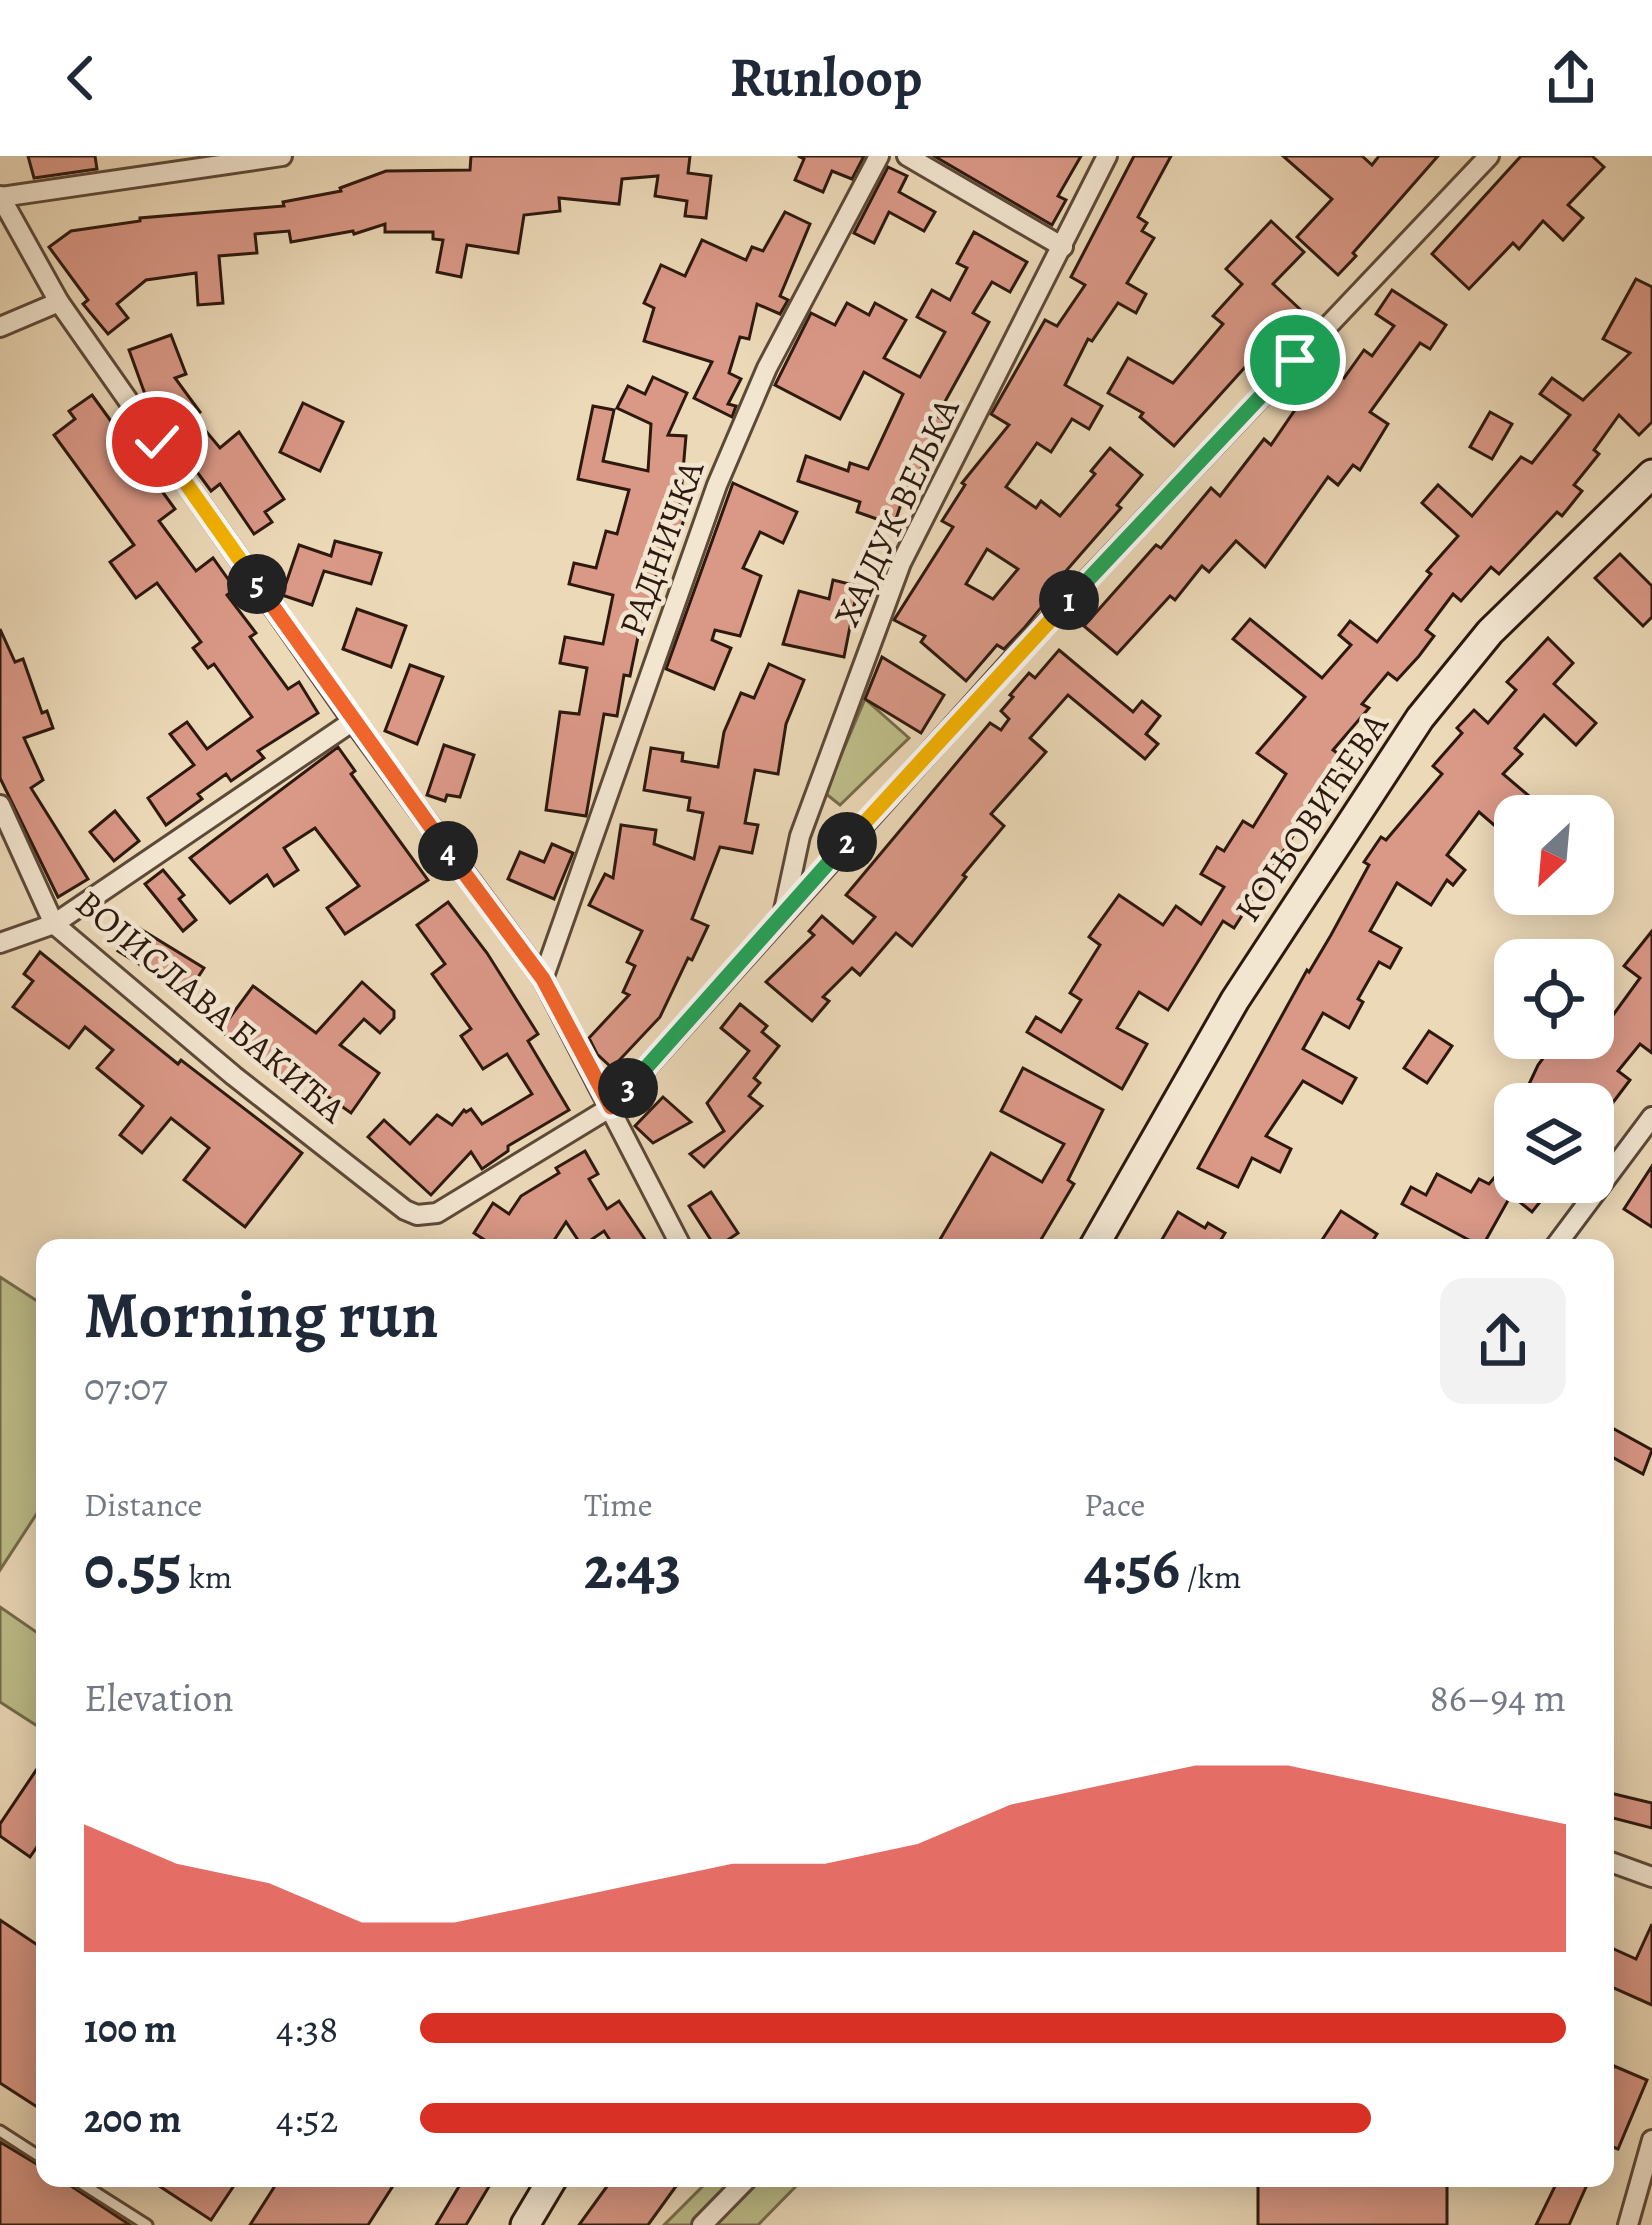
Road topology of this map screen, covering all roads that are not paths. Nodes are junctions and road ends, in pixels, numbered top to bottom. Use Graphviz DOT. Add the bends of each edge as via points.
graph roads {
  1 [pos="282,156"];
  2 [pos="878,156"];
  3 [pos="907,156"];
  4 [pos="1107,156"];
  5 [pos="1489,156"];
  6 [pos="0,196"];
  7 [pos="1063,247"];
  8 [pos="59,302"];
  9 [pos="0,327"];
  10 [pos="1652,474"];
  11 [pos="353,721"];
  12 [pos="0,805"];
  13 [pos="784,911"];
  14 [pos="54,924"];
  15 [pos="0,943"];
  16 [pos="543,979"];
  17 [pos="611,1107"];
  18 [pos="1652,1117"];
  19 [pos="677,1239"];
  20 [pos="1098,1239"];
  21 [pos="1561,1239"];
  22 [pos="1614,1863"];
  23 [pos="1652,1876"];
  24 [pos="0,2131"];
  25 [pos="1652,2140"];
  26 [pos="36,2154"];
  27 [pos="88,2187"];
  28 [pos="548,2187"];
  29 [pos="739,2187"];
  30 [pos="147,2225"];
  31 [pos="525,2225"];
  32 [pos="702,2225"];
  33 [pos="1628,2225"];
  1 -- 6 [label="street"];
  2 -- 16 [label="street, РАДНИЧКА" via="767,368 717,485"];
  3 -- 7 [label="street"];
  4 -- 7 [label="street, ХАЈДУК ВЕЉКА"];
  5 -- 13 [label="street"];
  6 -- 8 [label="street"];
  7 -- 13 [label="street, ХАЈДУК ВЕЉКА" via="901,563 800,836"];
  8 -- 9 [label="street"];
  8 -- 11 [label="street"];
  10 -- 20 [label="main road, КОЊОВИЋЕВА" via="1490,632 1420,718 1235,1000"];
  11 -- 14 [label="street"];
  11 -- 16 [label="street"];
  12 -- 14 [label="street, ВОЈИСЛАВА БАКИЋА"];
  13 -- 17 [label="street"];
  14 -- 15 [label="street"];
  14 -- 17 [label="street, ВОЈИСЛАВА БАКИЋА" via="405,1210 437,1213"];
  16 -- 17 [label="street"];
  17 -- 19 [label="street"];
  18 -- 21 [label="street"];
  22 -- 23 [label="street"];
  24 -- 26 [label="lane"];
  25 -- 33 [label="street"];
  27 -- 30 [label="lane"];
  28 -- 31 [label="main road"];
  29 -- 32 [label="street"];
}
